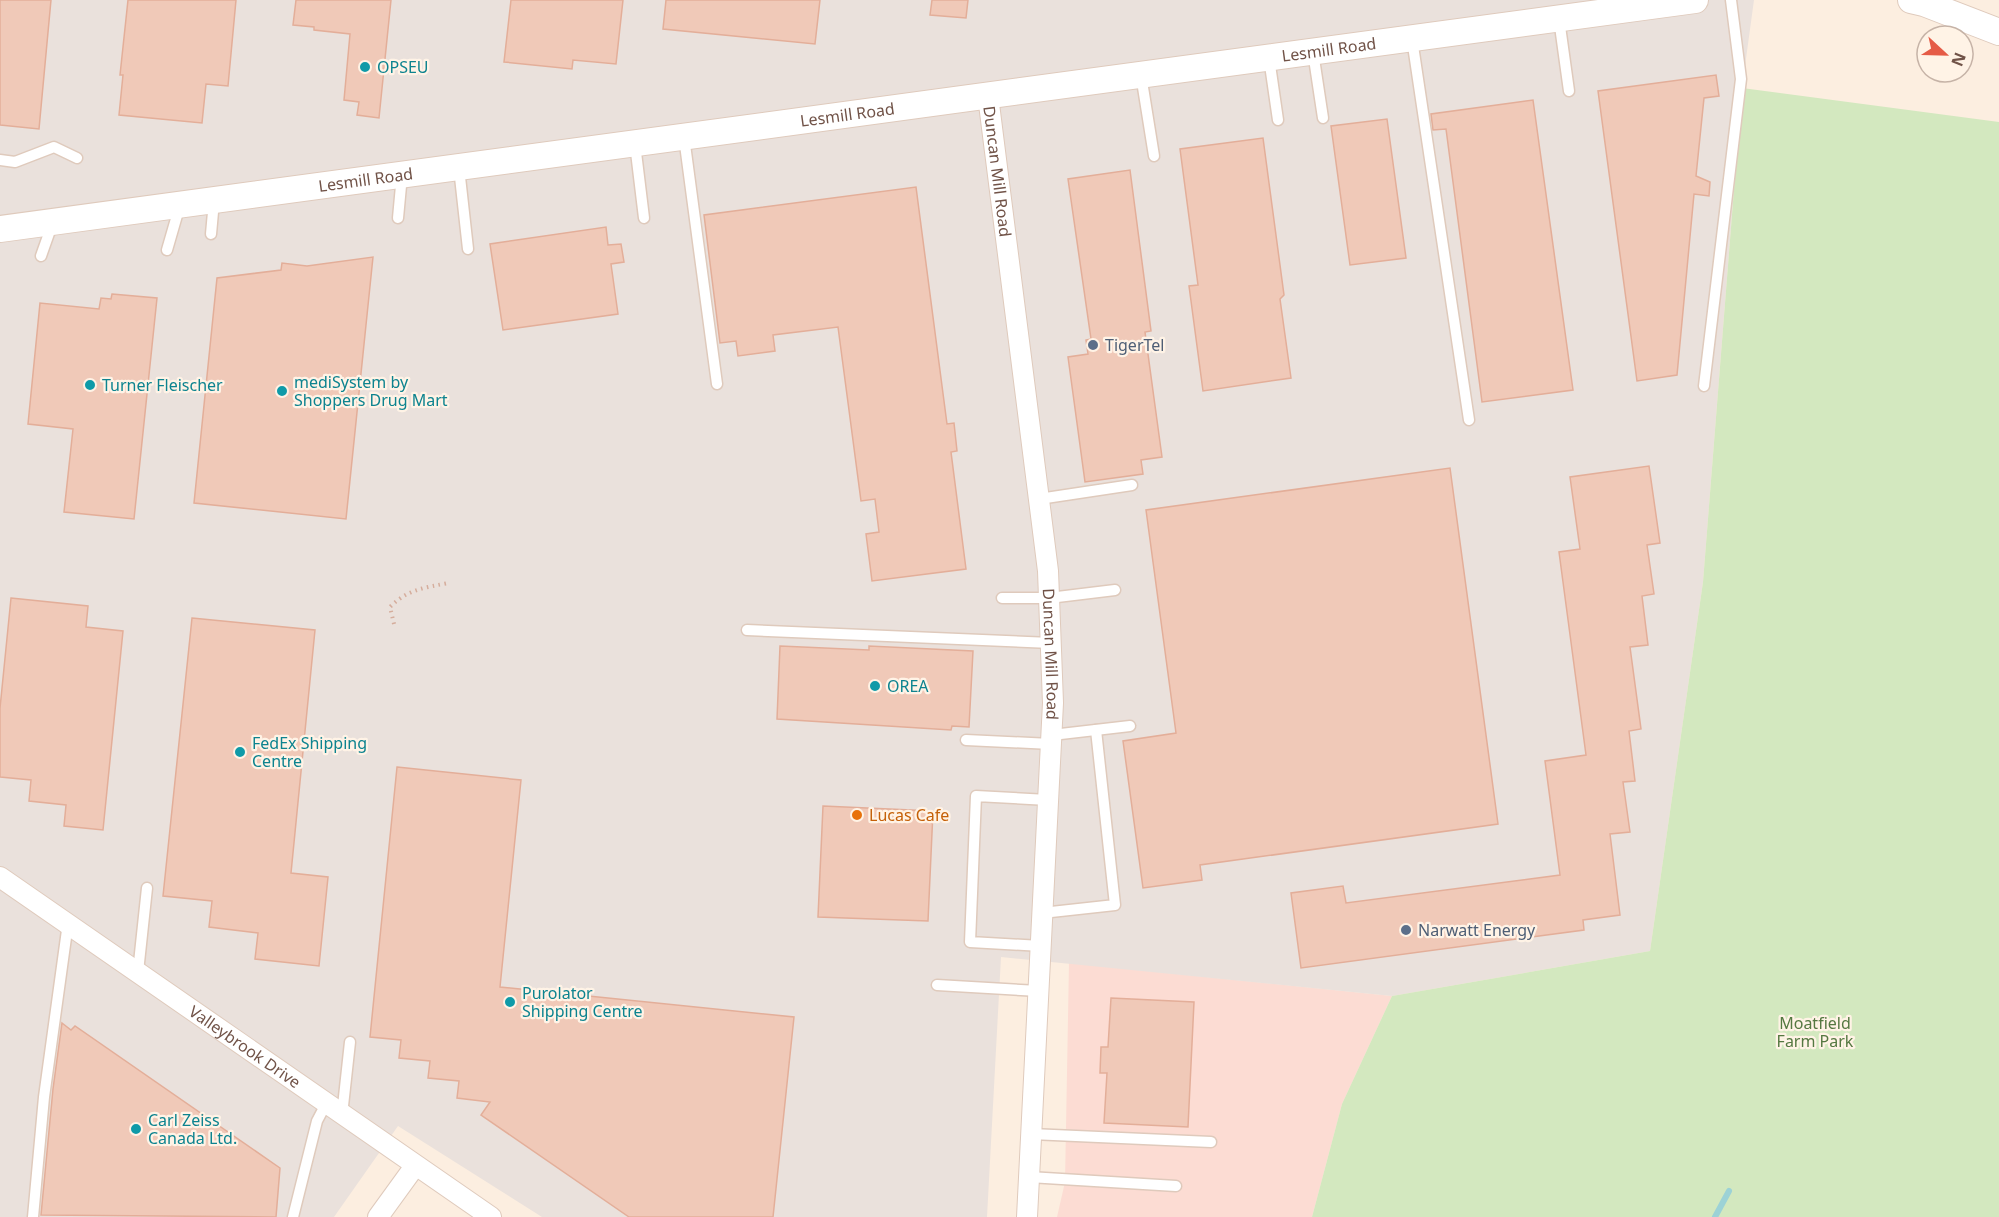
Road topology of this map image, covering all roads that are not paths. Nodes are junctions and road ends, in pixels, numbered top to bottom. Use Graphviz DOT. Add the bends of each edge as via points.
graph roads {
  1 [pos="1695,0"];
  2 [pos="1731,0"];
  3 [pos="1911,0"];
  4 [pos="1559,19"];
  5 [pos="1999,32"];
  6 [pos="1412,38"];
  7 [pos="1313,52"];
  8 [pos="1269,58"];
  9 [pos="1142,75"];
  10 [pos="1569,91"];
  11 [pos="988,96"];
  12 [pos="1323,118"];
  13 [pos="1278,120"];
  14 [pos="684,137"];
  15 [pos="635,144"];
  16 [pos="1154,156"];
  17 [pos="77,158"];
  18 [pos="0,160"];
  19 [pos="459,168"];
  20 [pos="402,175"];
  21 [pos="214,201"];
  22 [pos="180,205"];
  23 [pos="398,218"];
  24 [pos="644,218"];
  25 [pos="53,222"];
  26 [pos="0,229"];
  27 [pos="211,234"];
  28 [pos="468,249"];
  29 [pos="167,250"];
  30 [pos="40,256"];
  31 [pos="717,384"];
  32 [pos="1704,386"];
  33 [pos="1468,420"];
  34 [pos="1132,485"];
  35 [pos="1039,499"];
  36 [pos="1115,590"];
  37 [pos="1049,597"];
  38 [pos="1002,598"];
  39 [pos="747,630"];
  40 [pos="1051,643"];
  41 [pos="1130,726"];
  42 [pos="1096,730"];
  43 [pos="966,740"];
  44 [pos="1052,740"];
  45 [pos="1048,800"];
  46 [pos="0,877"];
  47 [pos="147,888"];
  48 [pos="1042,913"];
  49 [pos="68,924"];
  50 [pos="1041,946"];
  51 [pos="138,972"];
  52 [pos="937,985"];
  53 [pos="1038,991"];
  54 [pos="350,1042"];
  55 [pos="326,1104"];
  56 [pos="342,1115"];
  57 [pos="1031,1134"];
  58 [pos="1211,1142"];
  59 [pos="415,1166"];
  60 [pos="1029,1177"];
  61 [pos="1176,1186"];
  62 [pos="33,1217"];
  63 [pos="292,1217"];
  64 [pos="378,1217"];
  65 [pos="490,1217"];
  66 [pos="1027,1217"];
  1 -- 4 [label="street, Lesmill Road"];
  2 -- 32 [label="lane" via="1741,79"];
  3 -- 5 [label="street"];
  4 -- 6 [label="street, Lesmill Road"];
  4 -- 10 [label="lane"];
  6 -- 7 [label="street, Lesmill Road"];
  6 -- 33 [label="lane"];
  7 -- 8 [label="street, Lesmill Road"];
  7 -- 12 [label="lane"];
  8 -- 9 [label="street, Lesmill Road"];
  8 -- 13 [label="lane"];
  9 -- 11 [label="street, Lesmill Road"];
  9 -- 16 [label="lane"];
  11 -- 14 [label="street, Lesmill Road"];
  11 -- 35 [label="street, Duncan Mill Road"];
  14 -- 15 [label="street, Lesmill Road"];
  14 -- 31 [label="lane"];
  15 -- 19 [label="street, Lesmill Road"];
  15 -- 24 [label="lane"];
  17 -- 18 [label="lane" via="54,147 15,162"];
  19 -- 20 [label="street, Lesmill Road"];
  19 -- 28 [label="lane"];
  20 -- 21 [label="street, Lesmill Road"];
  20 -- 23 [label="lane"];
  21 -- 22 [label="street, Lesmill Road"];
  21 -- 27 [label="lane"];
  22 -- 25 [label="street, Lesmill Road"];
  22 -- 29 [label="lane"];
  25 -- 26 [label="street, Lesmill Road"];
  25 -- 30 [label="lane"];
  34 -- 35 [label="lane"];
  35 -- 37 [label="street, Duncan Mill Road"];
  36 -- 37 [label="lane"];
  37 -- 38 [label="lane"];
  37 -- 40 [label="street, Duncan Mill Road"];
  39 -- 40 [label="lane"];
  40 -- 44 [label="street, Duncan Mill Road"];
  41 -- 42 [label="lane"];
  42 -- 44 [label="lane"];
  42 -- 48 [label="lane" via="1115,905"];
  43 -- 44 [label="lane"];
  44 -- 45 [label="street, Duncan Mill Road"];
  45 -- 48 [label="street, Duncan Mill Road"];
  45 -- 50 [label="lane" via="976,796 970,942"];
  46 -- 49 [label="street, Valleybrook Drive"];
  47 -- 51 [label="lane"];
  48 -- 50 [label="street, Duncan Mill Road"];
  49 -- 51 [label="street, Valleybrook Drive"];
  49 -- 62 [label="lane" via="44,1097"];
  50 -- 53 [label="street, Duncan Mill Road"];
  51 -- 55 [label="street, Valleybrook Drive"];
  52 -- 53 [label="lane"];
  53 -- 57 [label="street, Duncan Mill Road"];
  54 -- 56 [label="lane"];
  55 -- 56 [label="street, Valleybrook Drive"];
  55 -- 63 [label="lane" via="317,1121"];
  56 -- 59 [label="street, Valleybrook Drive"];
  57 -- 58 [label="lane"];
  57 -- 60 [label="street, Duncan Mill Road"];
  59 -- 64 [label="street"];
  59 -- 65 [label="street, Valleybrook Drive"];
  60 -- 61 [label="lane"];
  60 -- 66 [label="street, Duncan Mill Road"];
}
